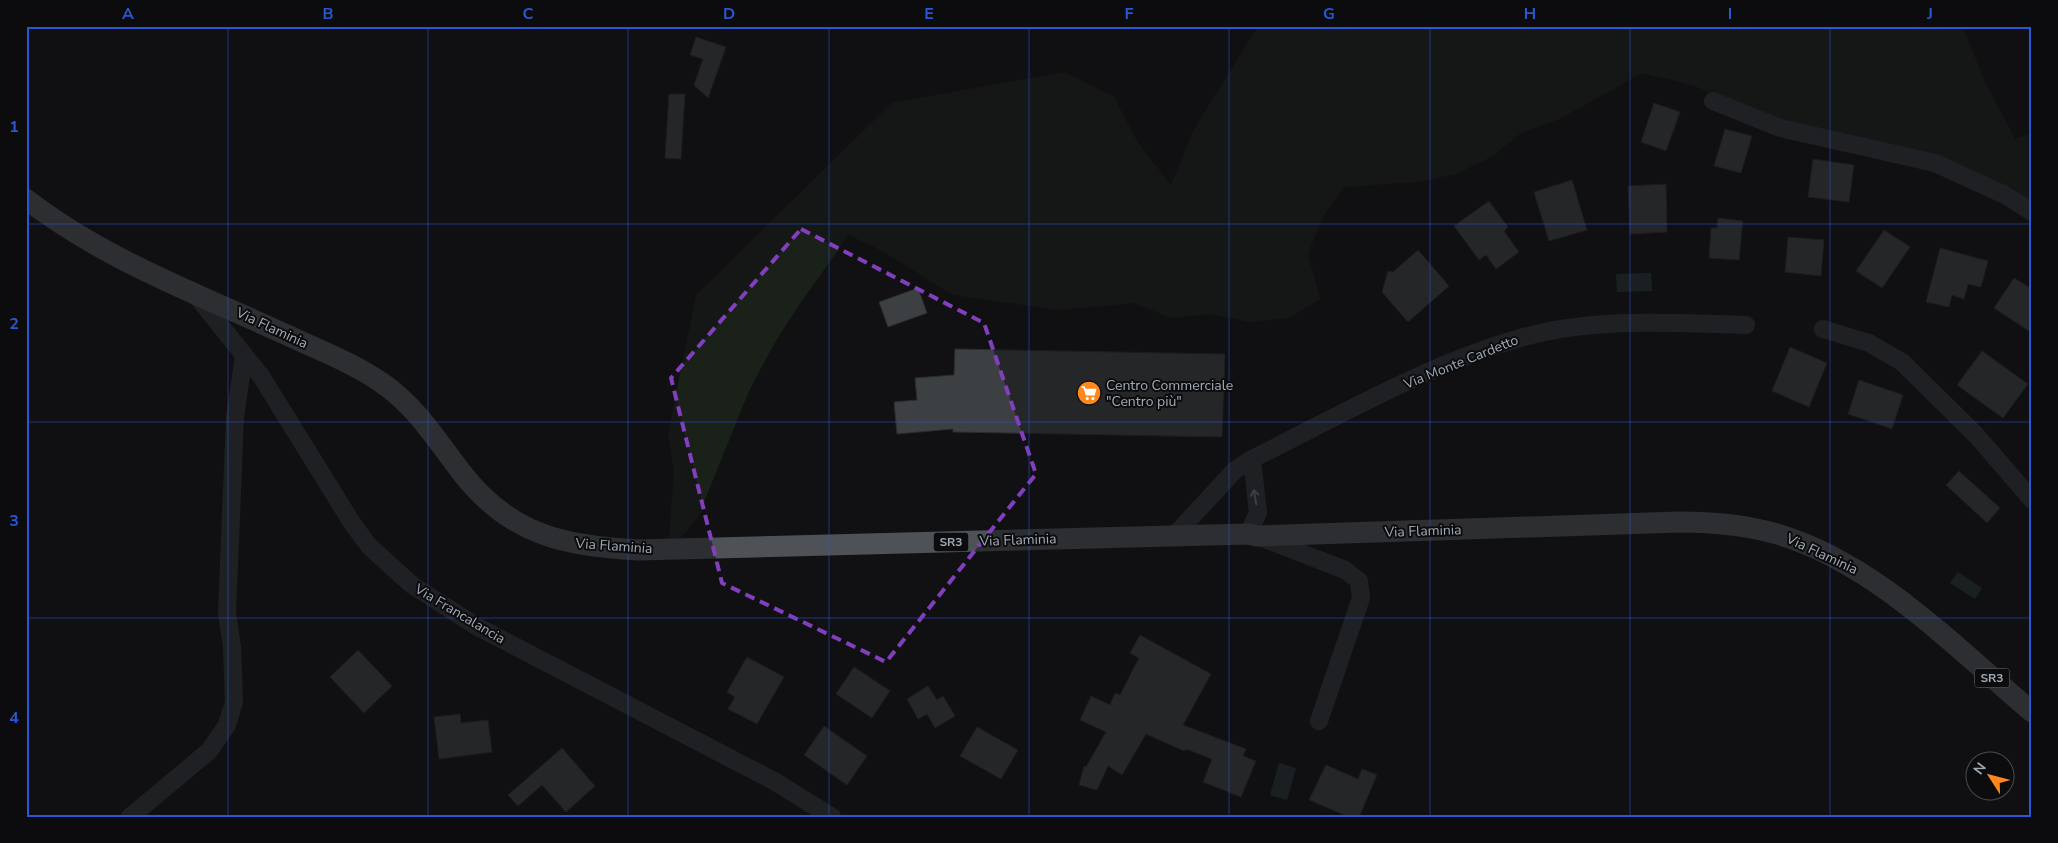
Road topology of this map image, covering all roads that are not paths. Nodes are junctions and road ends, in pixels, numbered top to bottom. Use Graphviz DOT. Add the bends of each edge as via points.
graph roads {
  1 [pos="1714,101"];
  2 [pos="26,199"];
  3 [pos="2032,212"];
  4 [pos="193,292"];
  5 [pos="1746,325"];
  6 [pos="1823,329"];
  7 [pos="244,355"];
  8 [pos="1252,459"];
  9 [pos="2029,494"];
  10 [pos="1202,506"];
  11 [pos="1209,535"];
  12 [pos="1253,535"];
  13 [pos="1174,536"];
  14 [pos="2032,712"];
  15 [pos="1319,721"];
  16 [pos="130,817"];
  17 [pos="832,817"];
  1 -- 3 [label="street" via="1780,128 1934,163 2005,195"];
  2 -- 4 [label="main road, Via Flaminia / SR3" via="100,250"];
  4 -- 7 [label="street, Via Francalancia"];
  4 -- 13 [label="main road, Via Flaminia / SR3" via="381,382 423,421 490,504 520,525 558,541 638,550"];
  5 -- 8 [label="street, Via Monte Cardetto" via="1646,323 1578,327 1525,336 1424,376"];
  6 -- 9 [label="street" via="1869,343 1902,362 1976,434"];
  7 -- 16 [label="street" via="235,418 227,613 234,702 227,725 209,751"];
  7 -- 17 [label="street, Via Francalancia" via="261,376 360,534 412,585 476,626 774,781"];
  8 -- 10 [label="street, Via Monte Cardetto" via="1234,471"];
  12 -- 8 [label="street, one-way" via="1258,513"];
  10 -- 11 [label="street" via="1201,520"];
  10 -- 13 [label="street, Via Monte Cardetto"];
  11 -- 12 [label="main road, Via Flaminia / SR3"];
  11 -- 13 [label="main road, Via Flaminia / SR3"];
  12 -- 14 [label="main road, Via Flaminia / SR3" via="1679,522 1762,530 1810,546 1872,579"];
  12 -- 15 [label="street" via="1345,570 1359,581 1361,598"];
}
